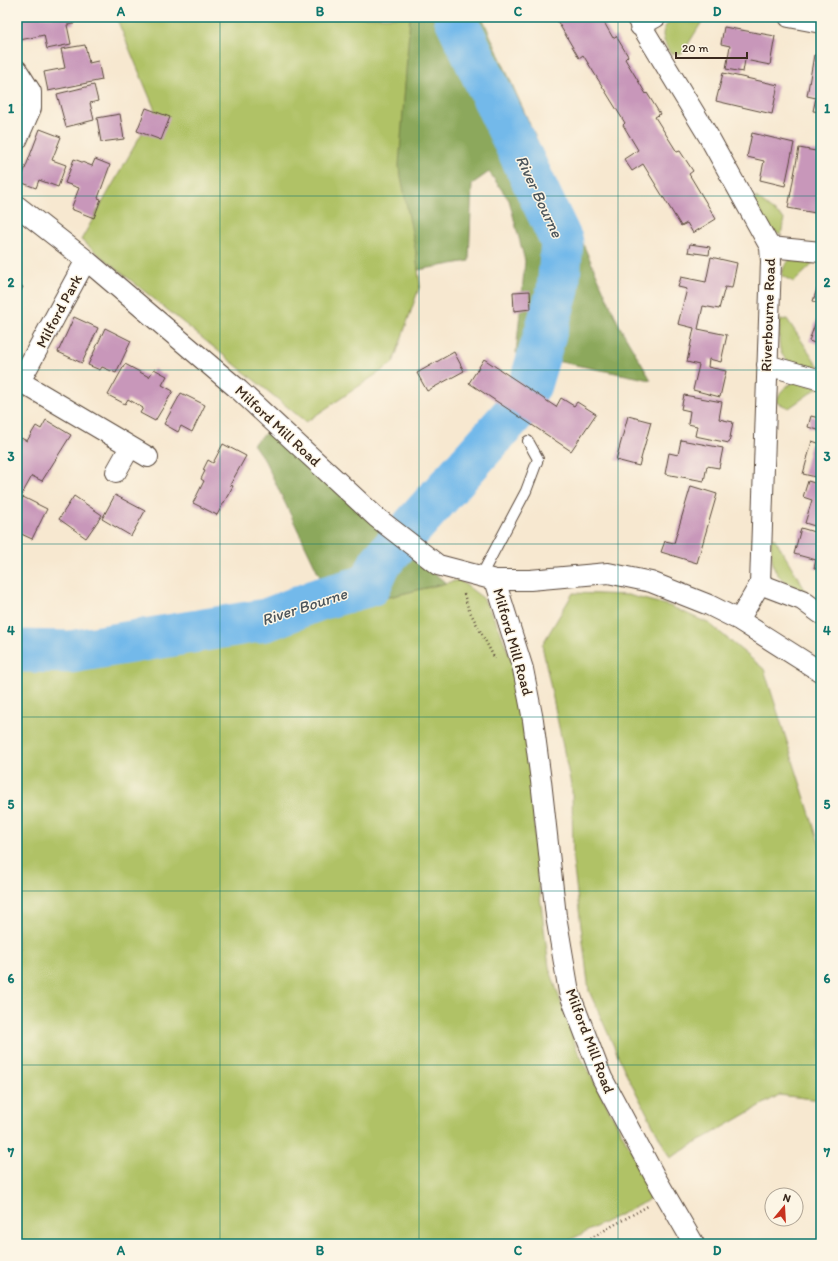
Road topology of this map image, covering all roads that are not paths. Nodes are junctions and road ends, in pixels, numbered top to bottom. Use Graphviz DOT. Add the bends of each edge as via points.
graph roads {
  1 [pos="789,17"];
  2 [pos="644,20"];
  3 [pos="821,23"];
  4 [pos="17,70"];
  5 [pos="17,140"];
  6 [pos="17,206"];
  7 [pos="770,247"];
  8 [pos="821,252"];
  9 [pos="86,260"];
  10 [pos="767,365"];
  11 [pos="821,380"];
  12 [pos="19,385"];
  13 [pos="528,441"];
  14 [pos="130,447"];
  15 [pos="148,457"];
  16 [pos="116,472"];
  17 [pos="488,578"];
  18 [pos="760,584"];
  19 [pos="821,614"];
  20 [pos="739,620"];
  21 [pos="821,672"];
  22 [pos="694,1244"];
  1 -- 3 [label="street"];
  2 -- 7 [label="street, Riverbourne Road"];
  4 -- 5 [label="street" via="30,92 31,108"];
  6 -- 9 [label="street, Milford Mill Road"];
  7 -- 8 [label="street"];
  7 -- 10 [label="street, Riverbourne Road"];
  9 -- 12 [label="street, Milford Park"];
  9 -- 17 [label="street, Milford Mill Road" via="239,390 376,517 438,564"];
  10 -- 11 [label="street"];
  10 -- 18 [label="street, Riverbourne Road"];
  12 -- 14 [label="street, Milford Park"];
  13 -- 17 [label="lane" via="538,459"];
  14 -- 15 [label="street, Milford Park"];
  14 -- 16 [label="street"];
  17 -- 20 [label="street" via="530,580 608,573 651,582 710,605"];
  17 -- 22 [label="street, Milford Mill Road" via="523,669 533,720 556,916 569,992 602,1078"];
  18 -- 19 [label="street" via="802,600"];
  18 -- 20 [label="street, Riverbourne Road"];
  20 -- 21 [label="street"];
}
